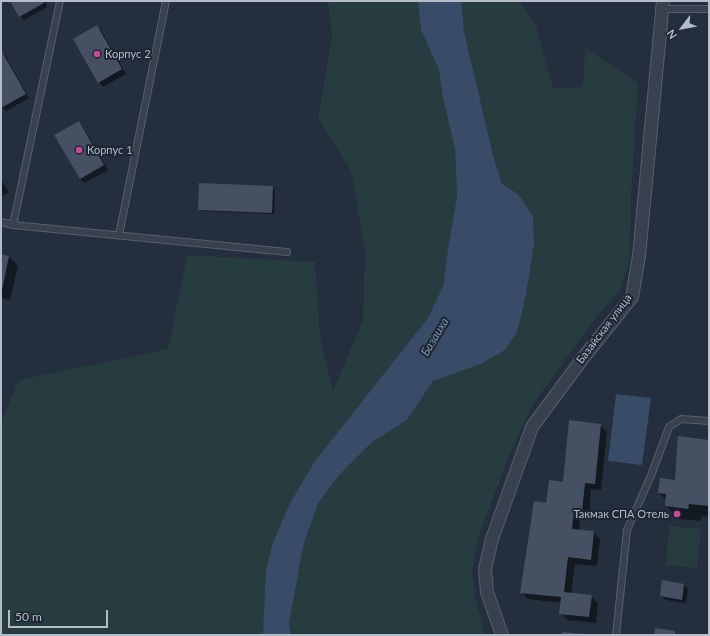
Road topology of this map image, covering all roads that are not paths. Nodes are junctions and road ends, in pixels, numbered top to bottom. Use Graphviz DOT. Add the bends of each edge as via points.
graph roads {
  1 [pos="60,1"];
  2 [pos="166,1"];
  3 [pos="662,5"];
  4 [pos="709,9"];
  5 [pos="1,222"];
  6 [pos="13,225"];
  7 [pos="119,235"];
  8 [pos="288,252"];
  9 [pos="709,421"];
  10 [pos="502,635"];
  11 [pos="616,635"];
  1 -- 6 [label="lane"];
  2 -- 7 [label="lane"];
  3 -- 4 [label="lane"];
  3 -- 10 [label="street, Базайская улица" via="639,256 632,297 532,427 492,540 485,569 488,592"];
  5 -- 6 [label="lane"];
  6 -- 7 [label="lane"];
  7 -- 8 [label="lane"];
  9 -- 11 [label="lane" via="681,420 669,427 628,530"];
}
